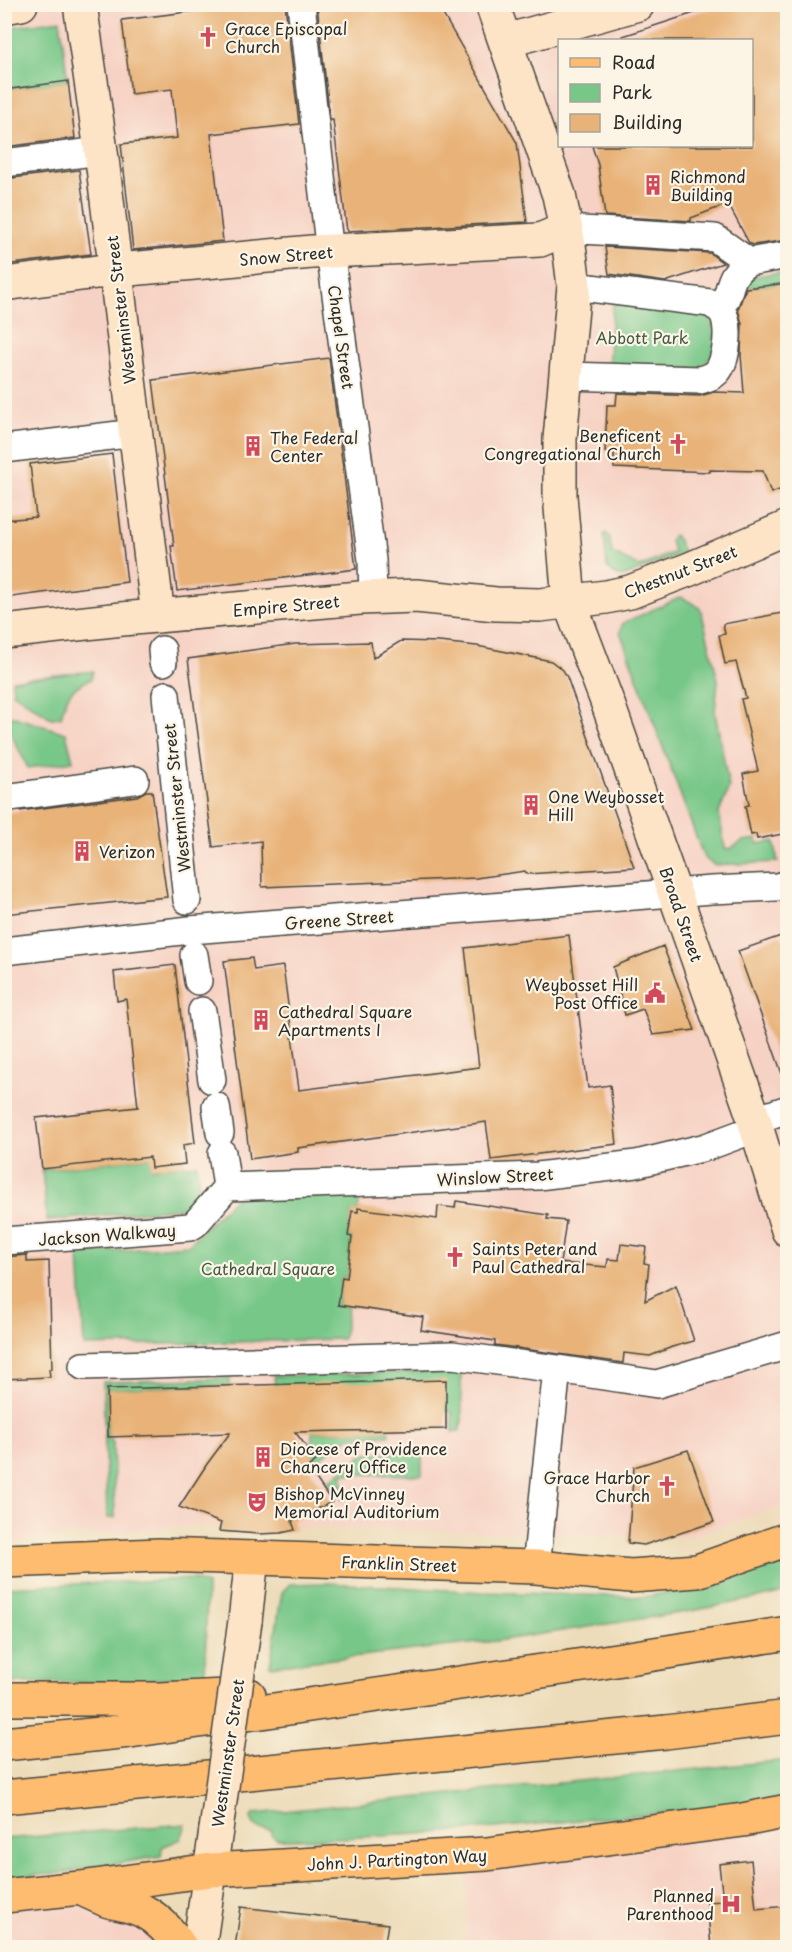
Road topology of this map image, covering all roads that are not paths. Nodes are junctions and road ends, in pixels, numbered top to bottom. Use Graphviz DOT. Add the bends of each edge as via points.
graph roads {
  1 [pos="21,4"];
  2 [pos="81,4"];
  3 [pos="301,4"];
  4 [pos="492,4"];
  5 [pos="638,4"];
  6 [pos="4,7"];
  7 [pos="506,41"];
  8 [pos="101,151"];
  9 [pos="4,163"];
  10 [pos="567,229"];
  11 [pos="331,251"];
  12 [pos="788,255"];
  13 [pos="749,262"];
  14 [pos="115,270"];
  15 [pos="4,284"];
  16 [pos="574,286"];
  17 [pos="718,307"];
  18 [pos="567,376"];
  19 [pos="135,433"];
  20 [pos="4,449"];
  21 [pos="788,527"];
  22 [pos="373,598"];
  23 [pos="569,601"];
  24 [pos="158,616"];
  25 [pos="4,632"];
  26 [pos="166,696"];
  27 [pos="135,780"];
  28 [pos="4,798"];
  29 [pos="788,884"];
  30 [pos="675,894"];
  31 [pos="186,900"];
  32 [pos="4,951"];
  33 [pos="194,955"];
  34 [pos="198,981"];
  35 [pos="202,1011"];
  36 [pos="788,1109"];
  37 [pos="756,1124"];
  38 [pos="227,1187"];
  39 [pos="788,1230"];
  40 [pos="4,1240"];
  41 [pos="788,1345"];
  42 [pos="83,1366"];
  43 [pos="557,1369"];
  44 [pos="788,1539"];
  45 [pos="252,1558"];
  46 [pos="4,1561"];
  47 [pos="536,1567"];
  48 [pos="788,1633"];
  49 [pos="440,1685"];
  50 [pos="4,1699"];
  51 [pos="788,1717"];
  52 [pos="4,1744"];
  53 [pos="4,1797"];
  54 [pos="788,1811"];
  55 [pos="743,1820"];
  56 [pos="788,1827"];
  57 [pos="211,1870"];
  58 [pos="80,1888"];
  59 [pos="4,1896"];
  60 [pos="181,1947"];
  61 [pos="199,1947"];
  1 -- 6 [label="main road"];
  2 -- 8 [label="main road, Westminster Street"];
  3 -- 11 [label="street, Chapel Street"];
  4 -- 7 [label="main road, Broad Street"];
  5 -- 7 [label="main road"];
  7 -- 10 [label="main road, Broad Street"];
  8 -- 9 [label="street"];
  8 -- 14 [label="main road, Westminster Street"];
  10 -- 11 [label="main road, Snow Street" via="540,240"];
  10 -- 13 [label="street" via="714,238"];
  10 -- 16 [label="main road, Broad Street"];
  11 -- 14 [label="main road, Snow Street"];
  11 -- 22 [label="street, Chapel Street" via="372,560"];
  12 -- 13 [label="street"];
  13 -- 17 [label="street" via="734,274 726,299"];
  14 -- 15 [label="main road, Snow Street"];
  14 -- 19 [label="main road, Westminster Street"];
  16 -- 17 [label="street" via="702,301"];
  16 -- 18 [label="main road, Broad Street"];
  17 -- 18 [label="street" via="727,328 724,361 709,378"];
  18 -- 23 [label="main road, Broad Street" via="560,439 560,496"];
  19 -- 20 [label="street"];
  19 -- 24 [label="main road, Westminster Street"];
  21 -- 23 [label="main road, Chestnut Street" via="630,592"];
  22 -- 23 [label="main road, Empire Street" via="416,596 540,605"];
  22 -- 24 [label="main road, Empire Street"];
  23 -- 30 [label="main road, Broad Street"];
  24 -- 25 [label="main road, Empire Street"];
  26 -- 31 [label="street, Westminster Street"];
  27 -- 28 [label="street"];
  29 -- 30 [label="street, Greene Street"];
  30 -- 32 [label="street, Greene Street" via="190,930"];
  30 -- 37 [label="main road, Broad Street"];
  33 -- 34 [label="street"];
  35 -- 38 [label="street"];
  36 -- 37 [label="street, Winslow Street"];
  37 -- 38 [label="street, Winslow Street" via="706,1147 636,1164 538,1176"];
  37 -- 39 [label="main road, Broad Street"];
  38 -- 40 [label="street, Jackson Walkway" via="190,1227"];
  41 -- 43 [label="street" via="657,1384"];
  42 -- 43 [label="street" via="452,1355"];
  43 -- 47 [label="street"];
  44 -- 47 [label="main road, Franklin Street" via="697,1571 631,1576"];
  45 -- 46 [label="main road, Franklin Street" via="159,1555"];
  45 -- 47 [label="main road, Franklin Street"];
  45 -- 57 [label="main road, Westminster Street, bridge"];
  48 -- 49 [label="main road"];
  49 -- 50 [label="main road" via="159,1699"];
  49 -- 52 [label="main road" via="130,1731"];
  51 -- 53 [label="main road"];
  54 -- 55 [label="main road, John J. Partington Way"];
  55 -- 56 [label="main road"];
  55 -- 57 [label="main road, John J. Partington Way" via="487,1854"];
  57 -- 58 [label="main road, John J. Partington Way"];
  57 -- 61 [label="main road, Westminster Street"];
  58 -- 59 [label="main road, John J. Partington Way"];
  58 -- 60 [label="main road" via="143,1911"];
}
